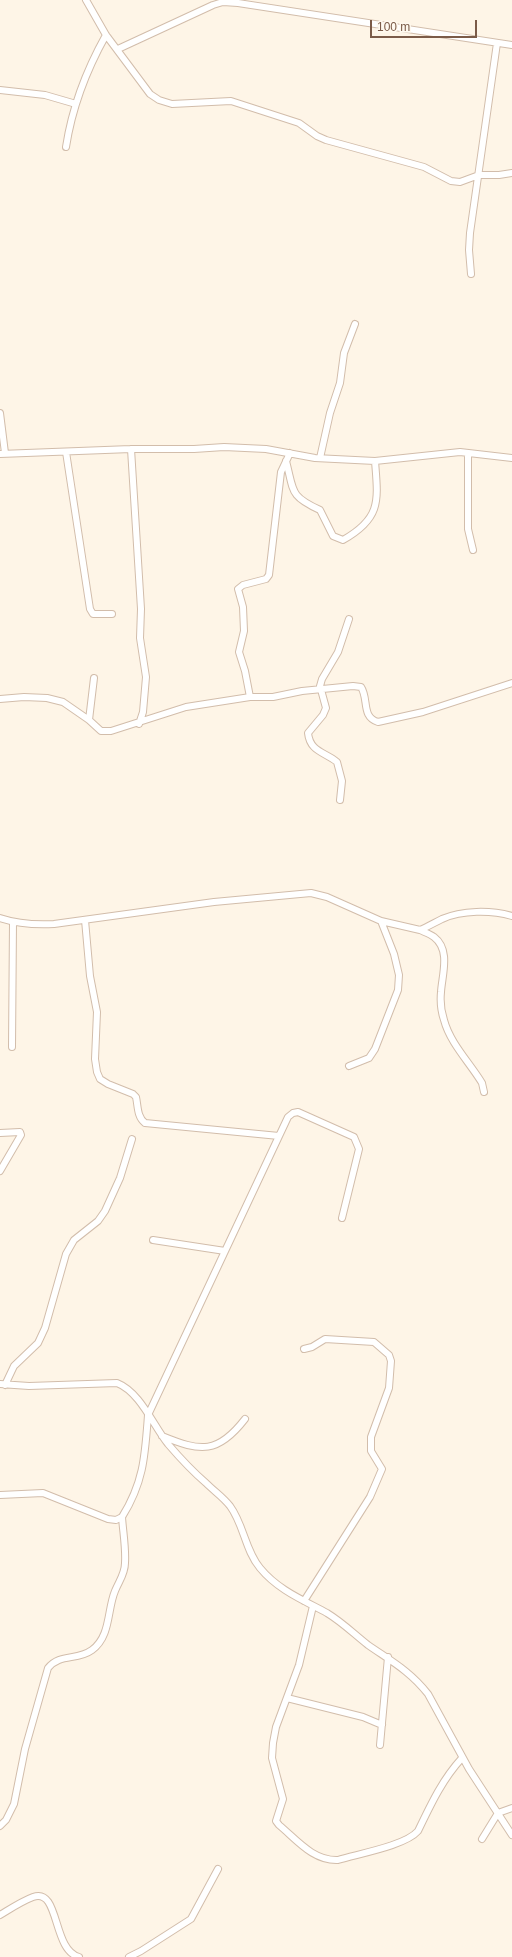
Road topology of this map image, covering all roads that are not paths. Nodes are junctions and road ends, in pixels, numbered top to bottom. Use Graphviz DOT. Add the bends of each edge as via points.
graph roads {
  1 [pos="86,0"];
  2 [pos="106,35"];
  3 [pos="497,43"];
  4 [pos="512,45"];
  5 [pos="118,49"];
  6 [pos="0,90"];
  7 [pos="76,104"];
  8 [pos="66,147"];
  9 [pos="512,173"];
  10 [pos="479,175"];
  11 [pos="471,274"];
  12 [pos="355,324"];
  13 [pos="0,413"];
  14 [pos="131,449"];
  15 [pos="66,452"];
  16 [pos="2,453"];
  17 [pos="290,453"];
  18 [pos="468,453"];
  19 [pos="320,458"];
  20 [pos="512,458"];
  21 [pos="286,461"];
  22 [pos="375,461"];
  23 [pos="474,550"];
  24 [pos="112,614"];
  25 [pos="349,619"];
  26 [pos="94,678"];
  27 [pos="512,683"];
  28 [pos="322,689"];
  29 [pos="250,697"];
  30 [pos="0,699"];
  31 [pos="89,720"];
  32 [pos="139,724"];
  33 [pos="340,800"];
  34 [pos="512,916"];
  35 [pos="0,918"];
  36 [pos="85,920"];
  37 [pos="381,921"];
  38 [pos="13,922"];
  39 [pos="420,930"];
  40 [pos="12,1047"];
  41 [pos="349,1066"];
  42 [pos="484,1092"];
  43 [pos="0,1133"];
  44 [pos="280,1136"];
  45 [pos="132,1139"];
  46 [pos="0,1171"];
  47 [pos="342,1218"];
  48 [pos="153,1240"];
  49 [pos="225,1251"];
  50 [pos="304,1349"];
  51 [pos="2,1385"];
  52 [pos="148,1415"];
  53 [pos="245,1418"];
  54 [pos="162,1436"];
  55 [pos="0,1495"];
  56 [pos="122,1517"];
  57 [pos="304,1601"];
  58 [pos="313,1606"];
  59 [pos="388,1657"];
  60 [pos="287,1698"];
  61 [pos="382,1725"];
  62 [pos="380,1745"];
  63 [pos="462,1758"];
  64 [pos="512,1808"];
  65 [pos="498,1813"];
  66 [pos="0,1826"];
  67 [pos="512,1835"];
  68 [pos="482,1839"];
  69 [pos="218,1869"];
  70 [pos="0,1915"];
  71 [pos="79,1957"];
  72 [pos="129,1957"];
  1 -- 2 [label="street"];
  2 -- 5 [label="street"];
  2 -- 7 [label="street"];
  3 -- 4 [label="street"];
  3 -- 5 [label="street" via="223,2"];
  3 -- 10 [label="street"];
  5 -- 10 [label="street" via="150,94 159,100 172,104 231,101 299,123 326,140 424,167 451,181 460,182"];
  6 -- 7 [label="street" via="45,95"];
  7 -- 8 [label="street"];
  9 -- 10 [label="street"];
  10 -- 11 [label="street" via="470,233"];
  12 -- 19 [label="street" via="344,353 340,383"];
  13 -- 16 [label="street"];
  14 -- 15 [label="street"];
  14 -- 17 [label="street" via="194,449 224,446"];
  14 -- 32 [label="street" via="141,609 140,638 146,677 143,712"];
  15 -- 16 [label="street"];
  15 -- 24 [label="street" via="90,610 97,615"];
  17 -- 19 [label="street"];
  17 -- 21 [label="street"];
  18 -- 20 [label="street"];
  18 -- 22 [label="street"];
  18 -- 23 [label="street" via="468,528"];
  19 -- 22 [label="street"];
  21 -- 22 [label="street" via="293,492 307,505 320,510 328,529 334,536 343,540 374,513"];
  21 -- 29 [label="street" via="278,485 269,575 266,579 243,585 238,589 243,607 244,630 239,652"];
  25 -- 28 [label="street" via="338,652 322,679"];
  26 -- 31 [label="street"];
  27 -- 28 [label="street" via="423,712 378,722 371,720 367,714 364,691 361,687"];
  28 -- 29 [label="street" via="273,697"];
  28 -- 33 [label="street" via="326,708 308,733 309,740 321,754 337,762 342,781"];
  29 -- 32 [label="street" via="186,707"];
  30 -- 31 [label="street" via="46,698 63,702"];
  31 -- 32 [label="street" via="101,731 111,732"];
  34 -- 39 [label="street" via="470,913 455,915"];
  35 -- 38 [label="street"];
  36 -- 37 [label="street" via="311,892"];
  36 -- 38 [label="street" via="36,925"];
  36 -- 44 [label="street" via="90,976 97,1012 95,1059 100,1079 136,1097 140,1120 144,1123"];
  37 -- 39 [label="street"];
  37 -- 41 [label="street" via="399,974 398,990 372,1054"];
  38 -- 40 [label="street"];
  39 -- 42 [label="street" via="434,937 440,944 444,967 441,992 444,1021 482,1083"];
  43 -- 46 [label="street" via="20,1132 21,1135"];
  44 -- 47 [label="street" via="288,1117 298,1112 354,1137 359,1149"];
  44 -- 49 [label="street"];
  45 -- 51 [label="street" via="120,1178 105,1211 98,1221 74,1240 66,1254 45,1328 38,1343 14,1366"];
  48 -- 49 [label="street"];
  49 -- 52 [label="street"];
  50 -- 57 [label="street" via="325,1339 374,1342 383,1348 391,1361 389,1388 371,1437 371,1451 382,1469 380,1476 370,1497"];
  51 -- 52 [label="street" via="117,1383 133,1393"];
  52 -- 54 [label="street"];
  52 -- 56 [label="street" via="144,1465 140,1481"];
  53 -- 54 [label="street" via="225,1441 214,1446 202,1448 181,1444"];
  54 -- 57 [label="street" via="184,1462 229,1505 241,1525 258,1567 269,1579"];
  55 -- 56 [label="street" via="43,1493 108,1519 116,1520"];
  56 -- 66 [label="street" via="124,1574 114,1592 107,1628 91,1651 58,1659 48,1668 25,1749 14,1804"];
  57 -- 58 [label="street"];
  58 -- 59 [label="street" via="341,1622 368,1645"];
  58 -- 60 [label="street" via="299,1665"];
  59 -- 61 [label="street"];
  59 -- 63 [label="street" via="410,1673 428,1694"];
  60 -- 61 [label="street" via="363,1717"];
  60 -- 63 [label="street" via="273,1743 272,1758 283,1799 276,1821 319,1857 338,1860 402,1842 413,1836 449,1772"];
  61 -- 62 [label="street"];
  63 -- 65 [label="street"];
  64 -- 65 [label="street"];
  65 -- 67 [label="street"];
  65 -- 68 [label="street"];
  69 -- 72 [label="street" via="191,1918"];
  70 -- 71 [label="street" via="33,1897 47,1898 60,1938 68,1950"];
}
